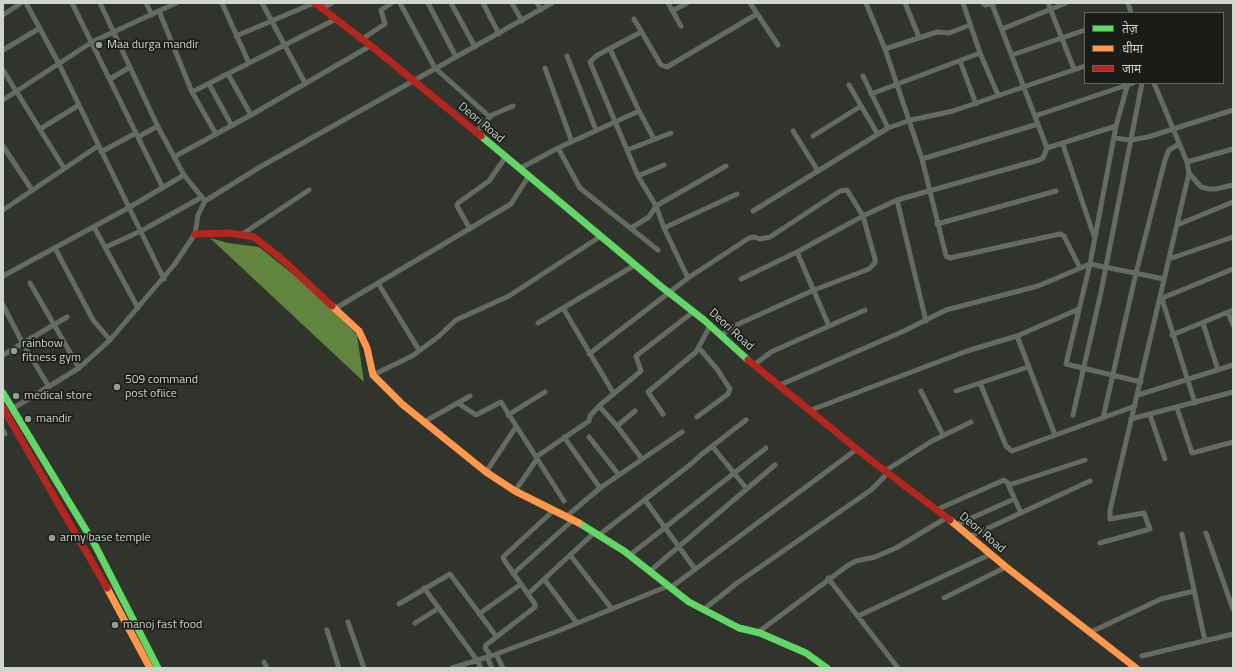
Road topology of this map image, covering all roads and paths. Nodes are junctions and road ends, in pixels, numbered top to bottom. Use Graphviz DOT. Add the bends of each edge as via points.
graph roads {
  1 [pos="21,3"];
  2 [pos="26,3"];
  3 [pos="72,3"];
  4 [pos="100,3"];
  5 [pos="146,3"];
  6 [pos="176,3"];
  7 [pos="222,3"];
  8 [pos="262,3"];
  9 [pos="315,3"];
  10 [pos="332,3"];
  11 [pos="392,3"];
  12 [pos="400,3"];
  13 [pos="428,3"];
  14 [pos="451,3"];
  15 [pos="482,3"];
  16 [pos="512,3"];
  17 [pos="537,3"];
  18 [pos="552,3"];
  19 [pos="668,3"];
  20 [pos="687,3"];
  21 [pos="750,3"];
  22 [pos="866,3"];
  23 [pos="905,3"];
  24 [pos="963,3"];
  25 [pos="984,3"];
  26 [pos="993,3"];
  27 [pos="1048,3"];
  28 [pos="1066,3"];
  29 [pos="322,8"];
  30 [pos="1050,9"];
  31 [pos="541,10"];
  32 [pos="159,11"];
  33 [pos="672,11"];
  34 [pos="757,14"];
  35 [pos="3,15"];
  36 [pos="152,15"];
  37 [pos="336,19"];
  38 [pos="634,19"];
  39 [pos="272,21"];
  40 [pos="522,21"];
  41 [pos="970,25"];
  42 [pos="682,26"];
  43 [pos="40,28"];
  44 [pos="1002,29"];
  45 [pos="1084,30"];
  46 [pos="113,31"];
  47 [pos="641,32"];
  48 [pos="499,34"];
  49 [pos="236,36"];
  50 [pos="919,37"];
  51 [pos="1063,38"];
  52 [pos="362,39"];
  53 [pos="92,42"];
  54 [pos="285,45"];
  55 [pos="778,45"];
  56 [pos="370,46"];
  57 [pos="476,47"];
  58 [pos="610,49"];
  59 [pos="886,49"];
  60 [pos="3,50"];
  61 [pos="980,53"];
  62 [pos="1012,55"];
  63 [pos="567,56"];
  64 [pos="456,57"];
  65 [pos="960,61"];
  66 [pos="59,64"];
  67 [pos="249,64"];
  68 [pos="1084,66"];
  69 [pos="130,67"];
  70 [pos="435,68"];
  71 [pos="546,68"];
  72 [pos="1074,69"];
  73 [pos="3,70"];
  74 [pos="228,74"];
  75 [pos="863,76"];
  76 [pos="110,79"];
  77 [pos="413,81"];
  78 [pos="209,84"];
  79 [pos="305,84"];
  80 [pos="898,84"];
  81 [pos="1129,84"];
  82 [pos="1142,84"];
  83 [pos="1154,84"];
  84 [pos="849,85"];
  85 [pos="1025,87"];
  86 [pos="16,91"];
  87 [pos="192,92"];
  88 [pos="871,94"];
  89 [pos="998,96"];
  90 [pos="3,100"];
  91 [pos="976,104"];
  92 [pos="78,105"];
  93 [pos="513,106"];
  94 [pos="861,106"];
  95 [pos="1233,110"];
  96 [pos="639,111"];
  97 [pos="251,115"];
  98 [pos="1035,116"];
  99 [pos="490,117"];
  100 [pos="911,120"];
  101 [pos="614,122"];
  102 [pos="1038,124"];
  103 [pos="158,126"];
  104 [pos="232,126"];
  105 [pos="1116,126"];
  106 [pos="888,128"];
  107 [pos="40,129"];
  108 [pos="1172,129"];
  109 [pos="596,130"];
  110 [pos="793,131"];
  111 [pos="671,132"];
  112 [pos="475,133"];
  113 [pos="216,134"];
  114 [pos="877,134"];
  115 [pos="137,135"];
  116 [pos="813,136"];
  117 [pos="1114,138"];
  118 [pos="654,139"];
  119 [pos="1131,140"];
  120 [pos="572,142"];
  121 [pos="1062,144"];
  122 [pos="1179,144"];
  123 [pos="3,146"];
  124 [pos="98,146"];
  125 [pos="558,148"];
  126 [pos="1047,148"];
  127 [pos="1233,149"];
  128 [pos="627,150"];
  129 [pos="101,152"];
  130 [pos="174,157"];
  131 [pos="505,158"];
  132 [pos="922,159"];
  133 [pos="1188,162"];
  134 [pos="664,165"];
  135 [pos="726,166"];
  136 [pos="64,168"];
  137 [pos="519,169"];
  138 [pos="818,171"];
  139 [pos="1189,172"];
  140 [pos="184,175"];
  141 [pos="638,176"];
  142 [pos="528,177"];
  143 [pos="1233,185"];
  144 [pos="163,188"];
  145 [pos="32,190"];
  146 [pos="309,190"];
  147 [pos="931,190"];
  148 [pos="1056,191"];
  149 [pos="737,194"];
  150 [pos="203,199"];
  151 [pos="897,200"];
  152 [pos="1233,202"];
  153 [pos="656,206"];
  154 [pos="130,207"];
  155 [pos="3,210"];
  156 [pos="753,211"];
  157 [pos="863,216"];
  158 [pos="937,224"];
  159 [pos="1177,225"];
  160 [pos="94,226"];
  161 [pos="631,228"];
  162 [pos="664,228"];
  163 [pos="470,229"];
  164 [pos="141,231"];
  165 [pos="195,234"];
  166 [pos="241,235"];
  167 [pos="601,236"];
  168 [pos="1233,237"];
  169 [pos="1094,238"];
  170 [pos="106,247"];
  171 [pos="55,248"];
  172 [pos="658,250"];
  173 [pos="796,252"];
  174 [pos="1169,259"];
  175 [pos="1090,264"];
  176 [pos="635,265"];
  177 [pos="1106,266"];
  178 [pos="1080,268"];
  179 [pos="1233,269"];
  180 [pos="1136,273"];
  181 [pos="3,276"];
  182 [pos="688,278"];
  183 [pos="164,279"];
  184 [pos="741,279"];
  185 [pos="1164,279"];
  186 [pos="30,283"];
  187 [pos="378,283"];
  188 [pos="814,290"];
  189 [pos="670,293"];
  190 [pos="1160,299"];
  191 [pos="3,305"];
  192 [pos="138,308"];
  193 [pos="336,308"];
  194 [pos="562,308"];
  195 [pos="1079,309"];
  196 [pos="865,310"];
  197 [pos="1231,311"];
  198 [pos="693,312"];
  199 [pos="67,317"];
  200 [pos="926,321"];
  201 [pos="538,323"];
  202 [pos="1202,323"];
  203 [pos="54,324"];
  204 [pos="1233,325"];
  205 [pos="710,326"];
  206 [pos="829,326"];
  207 [pos="1172,335"];
  208 [pos="721,336"];
  209 [pos="1017,336"];
  210 [pos="110,340"];
  211 [pos="22,342"];
  212 [pos="699,348"];
  213 [pos="419,350"];
  214 [pos="590,354"];
  215 [pos="3,355"];
  216 [pos="754,365"];
  217 [pos="1233,365"];
  218 [pos="1028,367"];
  219 [pos="79,368"];
  220 [pos="1082,369"];
  221 [pos="1218,370"];
  222 [pos="373,375"];
  223 [pos="1112,375"];
  224 [pos="1187,380"];
  225 [pos="1141,382"];
  226 [pos="980,384"];
  227 [pos="780,385"];
  228 [pos="49,387"];
  229 [pos="921,391"];
  230 [pos="956,391"];
  231 [pos="545,392"];
  232 [pos="1233,392"];
  233 [pos="3,393"];
  234 [pos="614,394"];
  235 [pos="1138,395"];
  236 [pos="470,396"];
  237 [pos="458,403"];
  238 [pos="1194,403"];
  239 [pos="599,406"];
  240 [pos="1135,406"];
  241 [pos="13,408"];
  242 [pos="1177,408"];
  243 [pos="4,410"];
  244 [pos="811,410"];
  245 [pos="635,411"];
  246 [pos="663,414"];
  247 [pos="508,415"];
  248 [pos="1073,415"];
  249 [pos="1150,415"];
  250 [pos="697,417"];
  251 [pos="1103,418"];
  252 [pos="1131,419"];
  253 [pos="746,420"];
  254 [pos="424,422"];
  255 [pos="971,422"];
  256 [pos="617,426"];
  257 [pos="516,427"];
  258 [pos="682,432"];
  259 [pos="1055,435"];
  260 [pos="943,436"];
  261 [pos="564,437"];
  262 [pos="589,437"];
  263 [pos="1233,442"];
  264 [pos="712,446"];
  265 [pos="766,448"];
  266 [pos="857,449"];
  267 [pos="536,458"];
  268 [pos="642,459"];
  269 [pos="1165,459"];
  270 [pos="1085,460"];
  271 [pos="775,465"];
  272 [pos="486,472"];
  273 [pos="886,472"];
  274 [pos="734,473"];
  275 [pos="618,475"];
  276 [pos="1090,481"];
  277 [pos="1009,485"];
  278 [pos="600,488"];
  279 [pos="747,489"];
  280 [pos="515,491"];
  281 [pos="1014,499"];
  282 [pos="645,500"];
  283 [pos="564,501"];
  284 [pos="554,510"];
  285 [pos="936,510"];
  286 [pos="1021,513"];
  287 [pos="570,518"];
  288 [pos="946,518"];
  289 [pos="956,525"];
  290 [pos="664,528"];
  291 [pos="597,533"];
  292 [pos="1182,534"];
  293 [pos="1206,534"];
  294 [pos="971,536"];
  295 [pos="1100,542"];
  296 [pos="679,547"];
  297 [pos="991,554"];
  298 [pos="570,555"];
  299 [pos="630,555"];
  300 [pos="1006,567"];
  301 [pos="695,569"];
  302 [pos="650,571"];
  303 [pos="513,574"];
  304 [pos="828,578"];
  305 [pos="544,579"];
  306 [pos="521,584"];
  307 [pos="669,587"];
  308 [pos="424,588"];
  309 [pos="1194,590"];
  310 [pos="528,594"];
  311 [pos="944,598"];
  312 [pos="399,604"];
  313 [pos="439,608"];
  314 [pos="612,609"];
  315 [pos="703,610"];
  316 [pos="1233,610"];
  317 [pos="480,614"];
  318 [pos="858,616"];
  319 [pos="348,622"];
  320 [pos="577,623"];
  321 [pos="415,624"];
  322 [pos="327,630"];
  323 [pos="1091,632"];
  324 [pos="757,633"];
  325 [pos="1233,634"];
  326 [pos="496,636"];
  327 [pos="1206,641"];
  328 [pos="496,654"];
  329 [pos="1142,656"];
  330 [pos="489,657"];
  331 [pos="477,660"];
  332 [pos="264,662"];
  333 [pos="468,666"];
  334 [pos="456,667"];
  335 [pos="150,668"];
  336 [pos="158,668"];
  337 [pos="267,668"];
  338 [pos="340,668"];
  339 [pos="364,668"];
  340 [pos="481,668"];
  341 [pos="492,668"];
  342 [pos="503,668"];
  343 [pos="827,668"];
  344 [pos="898,668"];
  345 [pos="1136,668"];
  1 -- 35 [label="street"];
  2 -- 43 [label="street"];
  3 -- 53 [label="street"];
  4 -- 46 [label="street"];
  5 -- 36 [label="street"];
  6 -- 32 [label="street"];
  7 -- 49 [label="street"];
  8 -- 39 [label="street"];
  9 -- 29 [label="main road, Deori Road"];
  9 -- 39 [label="street"];
  10 -- 29 [label="street"];
  11 -- 52 [label="street" via="381,10 384,24"];
  12 -- 70 [label="street"];
  13 -- 64 [label="street"];
  14 -- 57 [label="street"];
  15 -- 48 [label="street"];
  16 -- 40 [label="street"];
  17 -- 31 [label="street"];
  18 -- 31 [label="street"];
  19 -- 33 [label="street"];
  20 -- 33 [label="street"];
  21 -- 34 [label="street"];
  22 -- 59 [label="street"];
  23 -- 50 [label="street"];
  24 -- 41 [label="street"];
  25 -- 26 [label="street"];
  26 -- 44 [label="street"];
  27 -- 30 [label="street"];
  28 -- 30 [label="street"];
  29 -- 37 [label="main road, Deori Road"];
  30 -- 44 [label="street"];
  30 -- 51 [label="street"];
  31 -- 40 [label="street"];
  32 -- 36 [label="street"];
  32 -- 87 [label="street"];
  33 -- 42 [label="street"];
  34 -- 47 [label="street" via="666,67 662,65"];
  34 -- 55 [label="street"];
  36 -- 46 [label="street"];
  37 -- 52 [label="main road, Deori Road"];
  37 -- 54 [label="street"];
  38 -- 47 [label="street"];
  39 -- 49 [label="street"];
  39 -- 54 [label="street"];
  40 -- 48 [label="street"];
  41 -- 50 [label="street" via="949,33 937,32"];
  41 -- 61 [label="street"];
  43 -- 60 [label="street"];
  43 -- 66 [label="street"];
  44 -- 62 [label="street"];
  45 -- 51 [label="street"];
  46 -- 53 [label="street"];
  46 -- 69 [label="street"];
  47 -- 58 [label="street"];
  48 -- 57 [label="street"];
  49 -- 67 [label="street"];
  50 -- 59 [label="street"];
  51 -- 62 [label="street"];
  51 -- 72 [label="street"];
  52 -- 56 [label="main road, Deori Road"];
  53 -- 66 [label="street"];
  53 -- 76 [label="street"];
  54 -- 67 [label="street"];
  54 -- 79 [label="street"];
  56 -- 77 [label="main road, Deori Road"];
  56 -- 79 [label="street"];
  57 -- 64 [label="street"];
  58 -- 96 [label="street"];
  58 -- 101 [label="street" via="590,62"];
  59 -- 80 [label="street"];
  61 -- 65 [label="street"];
  61 -- 89 [label="street"];
  62 -- 85 [label="street"];
  63 -- 109 [label="street"];
  64 -- 70 [label="street"];
  65 -- 80 [label="street"];
  65 -- 91 [label="street"];
  66 -- 86 [label="street"];
  66 -- 92 [label="street"];
  67 -- 74 [label="street"];
  68 -- 72 [label="street"];
  69 -- 76 [label="street"];
  69 -- 103 [label="street"];
  70 -- 77 [label="street"];
  70 -- 99 [label="street"];
  71 -- 120 [label="street"];
  72 -- 85 [label="street"];
  73 -- 86 [label="street"];
  74 -- 78 [label="street"];
  74 -- 97 [label="street"];
  75 -- 88 [label="street"];
  76 -- 115 [label="street"];
  77 -- 112 [label="main road, Deori Road"];
  77 -- 150 [label="street"];
  78 -- 87 [label="street"];
  78 -- 104 [label="street"];
  79 -- 97 [label="street"];
  80 -- 88 [label="street"];
  80 -- 100 [label="street"];
  81 -- 98 [label="street"];
  81 -- 105 [label="street"];
  82 -- 119 [label="street"];
  83 -- 108 [label="street"];
  84 -- 94 [label="street"];
  85 -- 89 [label="street"];
  85 -- 98 [label="street"];
  86 -- 90 [label="street"];
  86 -- 107 [label="street"];
  87 -- 113 [label="street"];
  88 -- 106 [label="street"];
  89 -- 91 [label="street"];
  91 -- 100 [label="street"];
  92 -- 107 [label="street"];
  92 -- 124 [label="street"];
  93 -- 99 [label="street"];
  94 -- 114 [label="street"];
  94 -- 116 [label="street"];
  95 -- 108 [label="street"];
  96 -- 101 [label="street"];
  96 -- 118 [label="street"];
  97 -- 104 [label="street"];
  98 -- 102 [label="street"];
  99 -- 112 [label="street"];
  100 -- 106 [label="street"];
  100 -- 132 [label="street"];
  101 -- 109 [label="street"];
  101 -- 128 [label="street"];
  102 -- 126 [label="street"];
  102 -- 132 [label="street"];
  103 -- 115 [label="street"];
  103 -- 130 [label="street"];
  104 -- 113 [label="street"];
  105 -- 117 [label="street"];
  105 -- 121 [label="street"];
  106 -- 114 [label="street"];
  107 -- 136 [label="street"];
  108 -- 119 [label="street"];
  108 -- 122 [label="street"];
  109 -- 120 [label="street"];
  110 -- 138 [label="street"];
  111 -- 118 [label="street"];
  112 -- 131 [label="main road, Deori Road"];
  113 -- 130 [label="street"];
  114 -- 138 [label="street"];
  115 -- 129 [label="street"];
  115 -- 144 [label="street"];
  117 -- 119 [label="street"];
  117 -- 169 [label="street"];
  118 -- 128 [label="street"];
  119 -- 177 [label="street"];
  120 -- 125 [label="street"];
  121 -- 126 [label="street"];
  121 -- 169 [label="street"];
  122 -- 133 [label="street"];
  122 -- 180 [label="street" via="1169,150"];
  123 -- 145 [label="street"];
  124 -- 129 [label="street"];
  124 -- 136 [label="street"];
  125 -- 137 [label="street"];
  125 -- 161 [label="street" via="580,188"];
  126 -- 147 [label="street" via="1043,158 1039,160"];
  127 -- 133 [label="street"];
  128 -- 141 [label="street"];
  129 -- 154 [label="street"];
  130 -- 140 [label="street"];
  131 -- 137 [label="main road, Deori Road"];
  131 -- 163 [label="street" via="489,181 458,203"];
  132 -- 147 [label="street"];
  133 -- 139 [label="street"];
  134 -- 141 [label="street"];
  135 -- 153 [label="street"];
  136 -- 145 [label="street"];
  137 -- 142 [label="main road, Deori Road"];
  138 -- 156 [label="street"];
  139 -- 143 [label="street" via="1201,187 1216,190"];
  139 -- 159 [label="street"];
  140 -- 144 [label="street"];
  140 -- 150 [label="street"];
  141 -- 153 [label="street"];
  142 -- 163 [label="street" via="512,204"];
  142 -- 167 [label="main road, Deori Road"];
  144 -- 154 [label="street"];
  145 -- 155 [label="street"];
  146 -- 166 [label="street"];
  147 -- 151 [label="street"];
  147 -- 158 [label="street"];
  148 -- 158 [label="street"];
  149 -- 162 [label="street"];
  150 -- 164 [label="street"];
  150 -- 165 [label="street"];
  151 -- 157 [label="street"];
  151 -- 200 [label="street"];
  152 -- 159 [label="street"];
  153 -- 161 [label="street" via="649,217"];
  153 -- 162 [label="street"];
  154 -- 160 [label="street"];
  154 -- 164 [label="street"];
  157 -- 173 [label="street"];
  157 -- 182 [label="street" via="847,190 840,191 770,237 749,238"];
  157 -- 188 [label="street" via="875,264 869,269"];
  158 -- 178 [label="street" via="947,257 1060,234 1064,236"];
  159 -- 174 [label="street"];
  160 -- 170 [label="street"];
  160 -- 171 [label="street"];
  161 -- 172 [label="street"];
  162 -- 182 [label="street"];
  163 -- 187 [label="street"];
  164 -- 170 [label="street"];
  164 -- 183 [label="street"];
  165 -- 166 [label="main road"];
  165 -- 183 [label="street"];
  166 -- 193 [label="main road" via="254,237"];
  167 -- 176 [label="main road, Deori Road"];
  167 -- 213 [label="street" via="509,296 456,320"];
  168 -- 174 [label="street"];
  169 -- 175 [label="street"];
  170 -- 192 [label="street"];
  171 -- 181 [label="street"];
  171 -- 210 [label="street" via="93,320"];
  173 -- 184 [label="street"];
  173 -- 188 [label="street"];
  174 -- 185 [label="street"];
  175 -- 177 [label="street"];
  175 -- 178 [label="street"];
  175 -- 195 [label="street"];
  176 -- 189 [label="main road, Deori Road"];
  176 -- 194 [label="street"];
  177 -- 180 [label="street"];
  177 -- 220 [label="street"];
  178 -- 200 [label="street" via="1023,291 946,310"];
  179 -- 190 [label="street"];
  180 -- 185 [label="street"];
  180 -- 223 [label="street"];
  182 -- 189 [label="street"];
  183 -- 192 [label="street"];
  185 -- 190 [label="street"];
  186 -- 203 [label="street"];
  187 -- 193 [label="street"];
  187 -- 213 [label="street"];
  188 -- 206 [label="street"];
  188 -- 208 [label="street" via="732,326"];
  189 -- 198 [label="main road, Deori Road"];
  189 -- 214 [label="street"];
  190 -- 207 [label="street"];
  190 -- 225 [label="street"];
  191 -- 211 [label="street"];
  192 -- 210 [label="street"];
  193 -- 222 [label="main road" via="364,338"];
  194 -- 201 [label="street"];
  194 -- 214 [label="street"];
  195 -- 209 [label="street"];
  195 -- 220 [label="street" via="1066,364"];
  196 -- 206 [label="street"];
  197 -- 202 [label="street"];
  197 -- 204 [label="street"];
  198 -- 205 [label="main road, Deori Road"];
  198 -- 234 [label="street" via="636,356 642,371"];
  199 -- 203 [label="street"];
  200 -- 227 [label="street"];
  202 -- 207 [label="street"];
  202 -- 221 [label="street"];
  203 -- 211 [label="street"];
  203 -- 219 [label="street"];
  205 -- 208 [label="main road, Deori Road"];
  205 -- 212 [label="street"];
  206 -- 216 [label="street" via="771,352"];
  207 -- 224 [label="street"];
  208 -- 216 [label="main road, Deori Road"];
  209 -- 218 [label="street"];
  209 -- 244 [label="street" via="967,351"];
  210 -- 219 [label="street"];
  211 -- 215 [label="street"];
  211 -- 228 [label="street"];
  212 -- 246 [label="street" via="648,392"];
  212 -- 250 [label="street" via="730,389 728,394"];
  213 -- 222 [label="street"];
  214 -- 234 [label="street"];
  216 -- 227 [label="main road, Deori Road"];
  217 -- 221 [label="street"];
  218 -- 226 [label="street"];
  218 -- 259 [label="street"];
  219 -- 228 [label="street"];
  220 -- 223 [label="street"];
  220 -- 248 [label="street"];
  221 -- 224 [label="street"];
  222 -- 254 [label="main road"];
  223 -- 225 [label="street"];
  223 -- 251 [label="street"];
  224 -- 235 [label="street"];
  224 -- 238 [label="street"];
  225 -- 235 [label="street"];
  226 -- 230 [label="street"];
  226 -- 259 [label="street" via="1010,450"];
  227 -- 244 [label="main road, Deori Road"];
  228 -- 241 [label="street"];
  229 -- 260 [label="street"];
  231 -- 247 [label="street"];
  232 -- 238 [label="street"];
  233 -- 241 [label="main road"];
  234 -- 239 [label="street"];
  235 -- 240 [label="street"];
  236 -- 237 [label="street"];
  237 -- 247 [label="street" via="476,415 499,402"];
  237 -- 254 [label="street"];
  238 -- 242 [label="street"];
  239 -- 256 [label="street"];
  239 -- 261 [label="street" via="588,421"];
  240 -- 251 [label="street"];
  240 -- 252 [label="street"];
  241 -- 243 [label="street"];
  241 -- 336 [label="main road" via="95,545"];
  242 -- 249 [label="street"];
  242 -- 263 [label="street" via="1192,453"];
  243 -- 335 [label="main road" via="90,557"];
  244 -- 266 [label="main road, Deori Road"];
  245 -- 256 [label="street"];
  247 -- 257 [label="street"];
  249 -- 252 [label="street"];
  249 -- 269 [label="street"];
  251 -- 259 [label="street"];
  252 -- 295 [label="street" via="1110,519 1144,513 1150,529"];
  253 -- 264 [label="street"];
  254 -- 272 [label="main road"];
  255 -- 260 [label="street"];
  256 -- 268 [label="street"];
  257 -- 267 [label="street"];
  257 -- 272 [label="street"];
  258 -- 268 [label="street"];
  260 -- 273 [label="street"];
  261 -- 267 [label="street"];
  261 -- 278 [label="street"];
  262 -- 275 [label="street"];
  264 -- 274 [label="street"];
  264 -- 282 [label="street"];
  265 -- 274 [label="street"];
  266 -- 273 [label="main road, Deori Road"];
  266 -- 301 [label="street"];
  267 -- 280 [label="street"];
  267 -- 283 [label="street"];
  268 -- 275 [label="street"];
  270 -- 277 [label="street"];
  271 -- 279 [label="street"];
  272 -- 280 [label="main road"];
  273 -- 285 [label="main road, Deori Road"];
  273 -- 315 [label="street" via="871,490 737,583"];
  274 -- 279 [label="street"];
  274 -- 290 [label="street"];
  275 -- 278 [label="street"];
  276 -- 286 [label="street"];
  277 -- 281 [label="street"];
  277 -- 285 [label="street" via="1003,480"];
  278 -- 287 [label="street"];
  279 -- 296 [label="street"];
  280 -- 284 [label="main road"];
  281 -- 286 [label="street"];
  281 -- 289 [label="street"];
  282 -- 290 [label="street"];
  282 -- 291 [label="street"];
  284 -- 287 [label="main road"];
  284 -- 303 [label="street" via="504,554 504,560"];
  285 -- 288 [label="main road, Deori Road"];
  286 -- 294 [label="street"];
  287 -- 291 [label="main road"];
  287 -- 303 [label="street"];
  288 -- 289 [label="main road, Deori Road"];
  288 -- 304 [label="street" via="896,548 875,557 856,561"];
  289 -- 294 [label="main road, Deori Road"];
  290 -- 296 [label="street"];
  290 -- 299 [label="street"];
  291 -- 298 [label="street"];
  291 -- 299 [label="main road"];
  292 -- 309 [label="street"];
  293 -- 316 [label="street"];
  294 -- 297 [label="main road, Deori Road"];
  296 -- 301 [label="street"];
  296 -- 302 [label="street"];
  297 -- 300 [label="main road, Deori Road"];
  297 -- 318 [label="street"];
  298 -- 305 [label="street"];
  298 -- 314 [label="street"];
  299 -- 302 [label="main road"];
  300 -- 311 [label="street"];
  300 -- 323 [label="main road, Deori Road"];
  301 -- 307 [label="street"];
  302 -- 307 [label="main road"];
  303 -- 306 [label="street"];
  304 -- 318 [label="street"];
  304 -- 324 [label="street"];
  305 -- 310 [label="street"];
  305 -- 320 [label="street"];
  306 -- 310 [label="street"];
  306 -- 317 [label="street"];
  307 -- 314 [label="street"];
  307 -- 315 [label="main road"];
  308 -- 312 [label="street"];
  308 -- 313 [label="street"];
  308 -- 317 [label="street" via="448,574 452,575"];
  309 -- 323 [label="street" via="1161,599"];
  309 -- 327 [label="street"];
  310 -- 326 [label="street" via="535,608"];
  313 -- 321 [label="street"];
  313 -- 331 [label="street"];
  314 -- 320 [label="street"];
  315 -- 324 [label="main road" via="740,628"];
  317 -- 326 [label="street"];
  318 -- 344 [label="street"];
  319 -- 339 [label="street"];
  320 -- 328 [label="street"];
  322 -- 338 [label="street"];
  323 -- 345 [label="main road, Deori Road"];
  324 -- 343 [label="main road" via="806,654"];
  325 -- 327 [label="street"];
  326 -- 330 [label="street" via="486,646"];
  327 -- 329 [label="street"];
  328 -- 330 [label="street"];
  328 -- 342 [label="street"];
  330 -- 331 [label="street"];
  330 -- 341 [label="street"];
  331 -- 333 [label="street"];
  331 -- 340 [label="street"];
  332 -- 337 [label="street"];
  333 -- 334 [label="street"];
}
